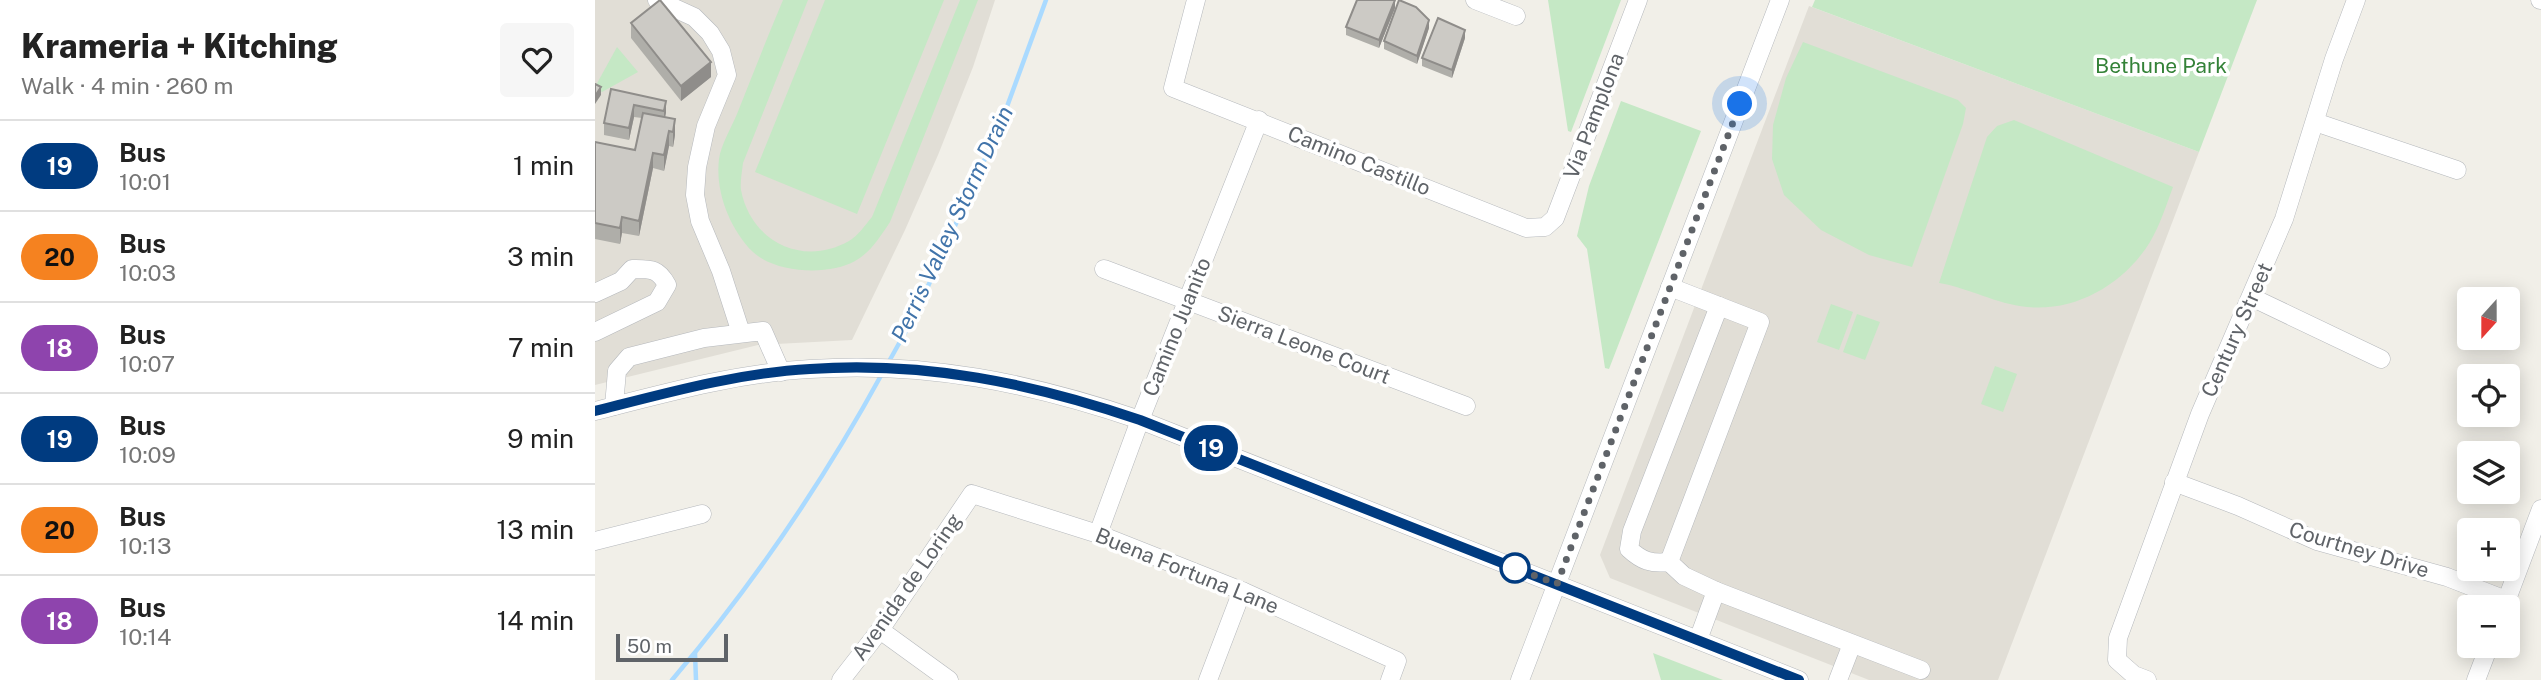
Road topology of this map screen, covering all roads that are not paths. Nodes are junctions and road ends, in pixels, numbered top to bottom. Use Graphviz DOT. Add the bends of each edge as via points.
graph roads {
  1 [pos="657,0"];
  2 [pos="1196,0"];
  3 [pos="1475,0"];
  4 [pos="1637,0"];
  5 [pos="1780,0"];
  6 [pos="2356,0"];
  7 [pos="1516,16"];
  8 [pos="1259,120"];
  9 [pos="2315,121"];
  10 [pos="2457,170"];
  11 [pos="1545,227"];
  12 [pos="1104,269"];
  13 [pos="1670,287"];
  14 [pos="595,292"];
  15 [pos="2251,297"];
  16 [pos="1188,301"];
  17 [pos="1719,306"];
  18 [pos="595,332"];
  19 [pos="741,333"];
  20 [pos="2381,359"];
  21 [pos="781,372"];
  22 [pos="614,406"];
  23 [pos="1466,406"];
  24 [pos="595,411"];
  25 [pos="1140,420"];
  26 [pos="2174,482"];
  27 [pos="972,494"];
  28 [pos="2541,509"];
  29 [pos="702,514"];
  30 [pos="1097,534"];
  31 [pos="595,541"];
  32 [pos="1669,562"];
  33 [pos="1557,584"];
  34 [pos="1242,591"];
  35 [pos="1716,591"];
  36 [pos="2486,595"];
  37 [pos="2508,595"];
  38 [pos="880,630"];
  39 [pos="1699,640"];
  40 [pos="1852,644"];
  41 [pos="2484,658"];
  42 [pos="1921,670"];
  43 [pos="841,680"];
  44 [pos="949,680"];
  45 [pos="1208,680"];
  46 [pos="1390,680"];
  47 [pos="1520,680"];
  48 [pos="1799,680"];
  49 [pos="1838,680"];
  50 [pos="2147,680"];
  51 [pos="2476,680"];
  1 -- 19 [label="street" via="694,17 722,51 727,75 706,126 695,195 699,221"];
  2 -- 8 [label="street, Camino Castillo" via="1173,88"];
  3 -- 7 [label="street"];
  4 -- 11 [label="street, Via Pamplona" via="1555,218"];
  5 -- 13 [label="street"];
  6 -- 9 [label="street, Century Street"];
  8 -- 11 [label="street, Camino Castillo" via="1526,228"];
  8 -- 16 [label="street, Camino Juanito"];
  9 -- 10 [label="street"];
  9 -- 15 [label="street, Century Street" via="2284,219"];
  12 -- 16 [label="street, Sierra Leone Court"];
  13 -- 17 [label="street"];
  13 -- 33 [label="street"];
  14 -- 18 [label="street" via="621,281 632,269 661,274 667,285 657,302"];
  15 -- 20 [label="street"];
  15 -- 26 [label="street, Century Street"];
  16 -- 23 [label="street, Sierra Leone Court"];
  16 -- 25 [label="street, Camino Juanito"];
  17 -- 32 [label="street" via="1759,322"];
  17 -- 32 [label="street" via="1632,531 1629,549 1641,560"];
  19 -- 21 [label="street" via="763,331"];
  19 -- 22 [label="street" via="629,357 617,371"];
  21 -- 22 [label="street" via="683,388"];
  21 -- 25 [label="street" via="925,369 1023,385"];
  22 -- 24 [label="street"];
  25 -- 30 [label="street, Camino Juanito"];
  25 -- 33 [label="street"];
  26 -- 36 [label="street, Courtney Drive" via="2317,541 2447,576"];
  26 -- 50 [label="street, Century Street" via="2119,638 2117,660"];
  27 -- 30 [label="street, Buena Fortuna Lane"];
  27 -- 38 [label="street, Avenida de Loring"];
  28 -- 37 [label="street"];
  29 -- 31 [label="street"];
  30 -- 34 [label="street, Buena Fortuna Lane"];
  32 -- 35 [label="street" via="1684,576"];
  33 -- 39 [label="street"];
  33 -- 47 [label="street"];
  34 -- 45 [label="street"];
  34 -- 46 [label="street, Buena Fortuna Lane" via="1397,661"];
  35 -- 39 [label="street"];
  35 -- 40 [label="street"];
  38 -- 43 [label="street, Avenida de Loring"];
  38 -- 44 [label="street"];
  39 -- 48 [label="street"];
  40 -- 42 [label="street"];
  40 -- 49 [label="street"];
  41 -- 51 [label="street"];
}
